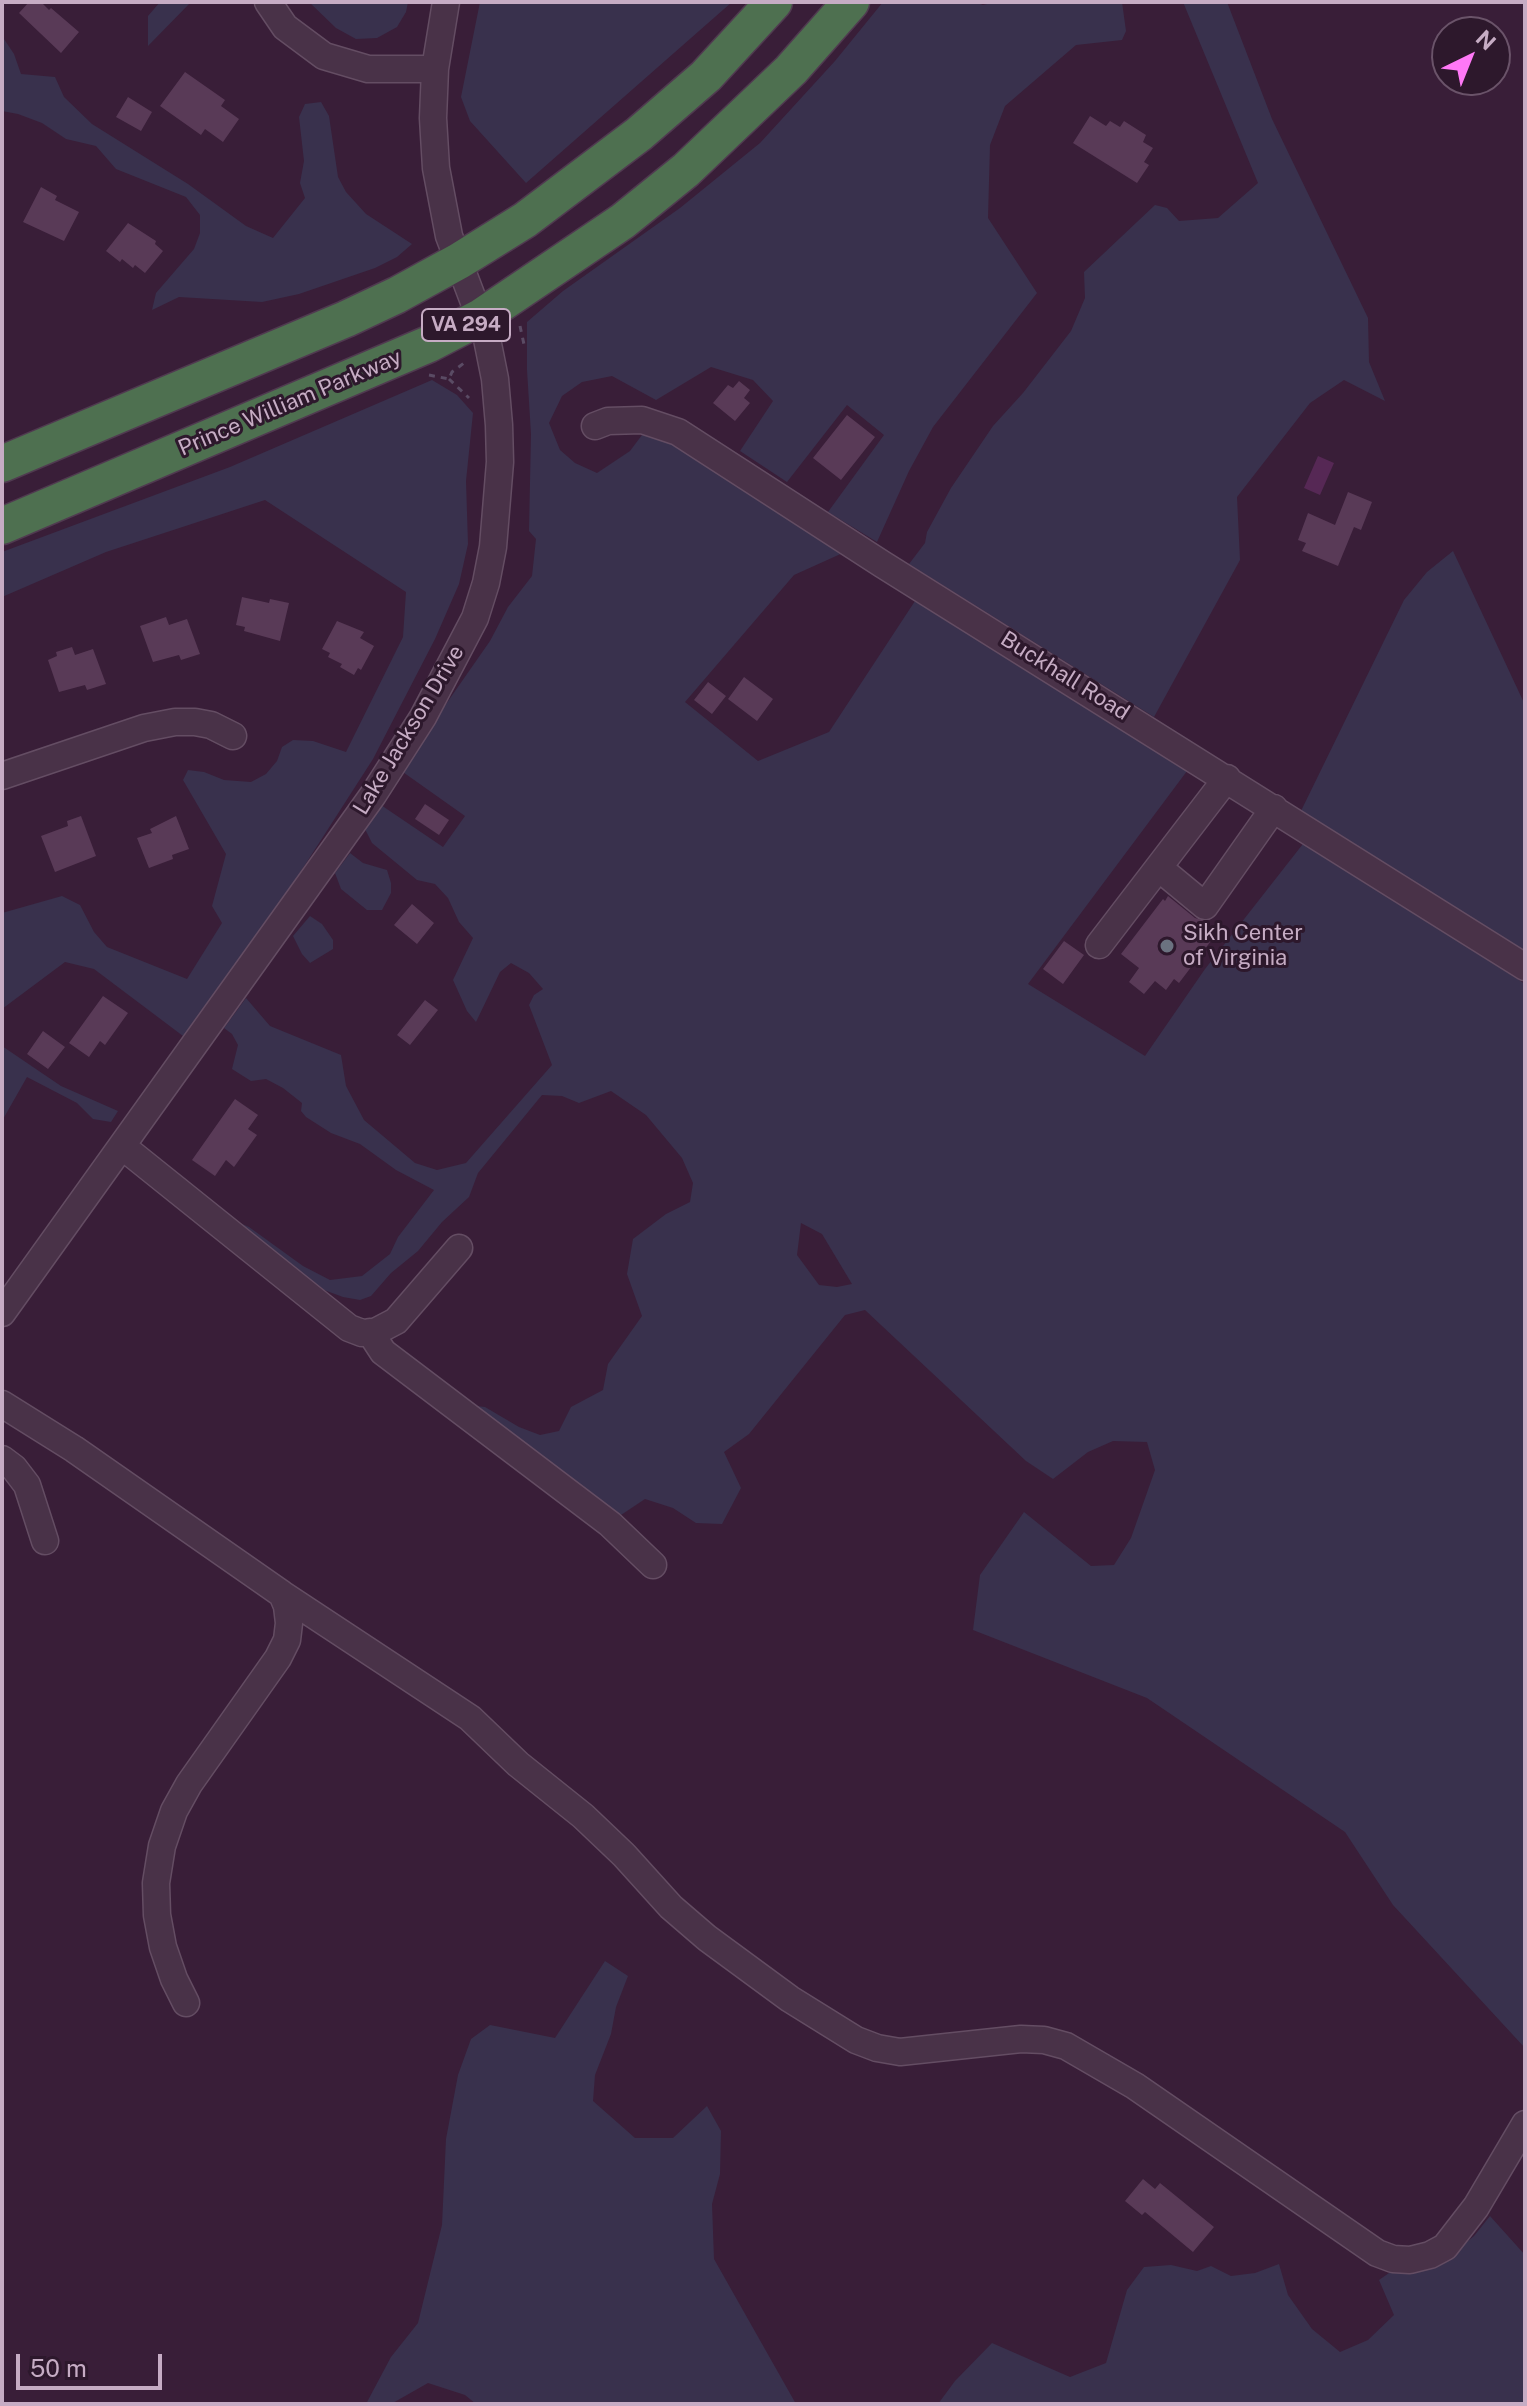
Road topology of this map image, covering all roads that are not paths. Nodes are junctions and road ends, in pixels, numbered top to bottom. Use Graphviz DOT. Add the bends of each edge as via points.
graph roads {
  1 [pos="268,2"];
  2 [pos="446,2"];
  3 [pos="774,2"];
  4 [pos="851,2"];
  5 [pos="435,69"];
  6 [pos="459,261"];
  7 [pos="481,317"];
  8 [pos="595,426"];
  9 [pos="2,464"];
  10 [pos="2,526"];
  11 [pos="233,736"];
  12 [pos="2,776"];
  13 [pos="1227,778"];
  14 [pos="1274,808"];
  15 [pos="1159,868"];
  16 [pos="1099,945"];
  17 [pos="1525,967"];
  18 [pos="122,1146"];
  19 [pos="459,1248"];
  20 [pos="2,1313"];
  21 [pos="370,1332"];
  22 [pos="2,1404"];
  23 [pos="2,1459"];
  24 [pos="45,1541"];
  25 [pos="653,1565"];
  26 [pos="282,1594"];
  27 [pos="186,2003"];
  28 [pos="1525,2124"];
  1 -- 5 [label="street" via="285,27 324,56 368,69"];
  2 -- 5 [label="street, Lake Jackson Drive"];
  3 -- 6 [label="highway, VA 294" via="706,76 639,134"];
  4 -- 7 [label="highway, Prince William Parkway / VA 294" via="781,79 686,170 623,221"];
  5 -- 6 [label="street, Lake Jackson Drive" via="436,168 445,222"];
  6 -- 7 [label="street, Lake Jackson Drive"];
  6 -- 9 [label="highway, VA 294" via="346,319"];
  7 -- 10 [label="highway, Prince William Parkway / VA 294"];
  7 -- 18 [label="street, Lake Jackson Drive" via="495,379 500,462 493,547 475,618 423,717 373,795"];
  8 -- 13 [label="street, Buckhall Road" via="642,420 678,432"];
  11 -- 12 [label="street" via="211,725 175,722"];
  13 -- 14 [label="street, Buckhall Road"];
  13 -- 15 [label="street"];
  14 -- 15 [label="street" via="1205,906"];
  14 -- 17 [label="street, Buckhall Road"];
  15 -- 16 [label="street"];
  18 -- 20 [label="street, Lake Jackson Drive"];
  18 -- 21 [label="street" via="349,1328"];
  19 -- 21 [label="street" via="396,1321"];
  21 -- 25 [label="street" via="383,1352 610,1524"];
  22 -- 26 [label="street"];
  23 -- 24 [label="street" via="27,1485"];
  26 -- 27 [label="street" via="287,1640 189,1784 162,1846 157,1915 163,1947"];
  26 -- 28 [label="street" via="470,1718 583,1816 707,1938 856,2040 900,2052 1021,2039 1066,2046 1135,2086 1393,2259 1410,2260 1445,2247 1476,2207"];
}
